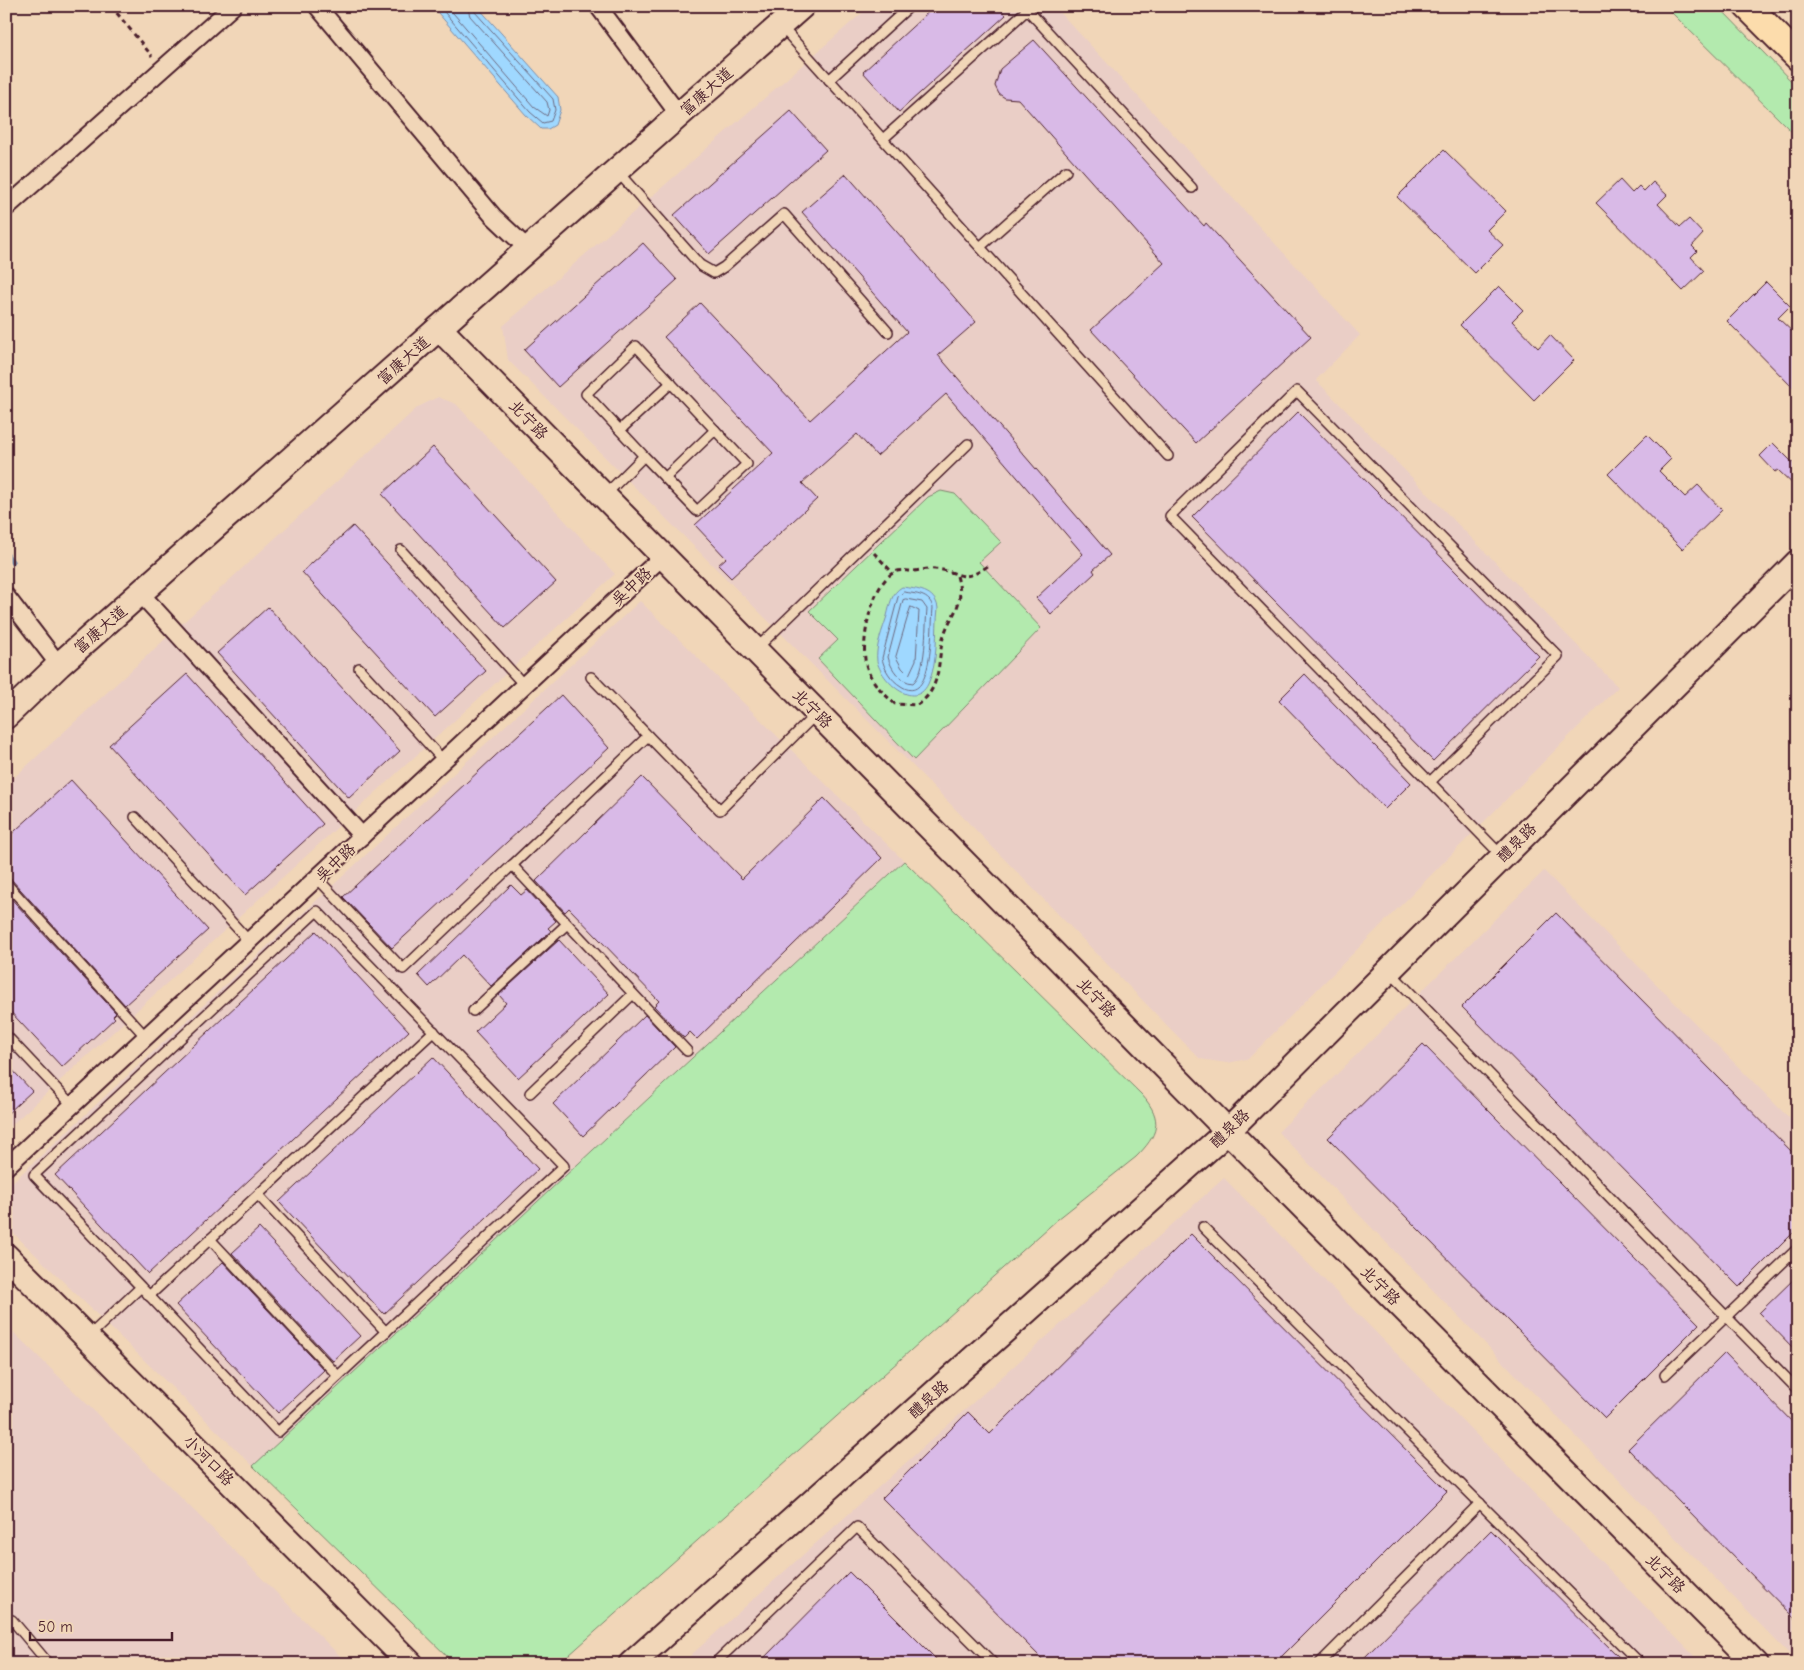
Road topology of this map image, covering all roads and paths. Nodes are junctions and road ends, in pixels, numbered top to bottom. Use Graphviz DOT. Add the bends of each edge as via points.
graph roads {
  1 [pos="111,6"];
  2 [pos="233,6"];
  3 [pos="317,6"];
  4 [pos="598,6"];
  5 [pos="910,6"];
  6 [pos="1747,6"];
  7 [pos="1025,8"];
  8 [pos="788,14"];
  9 [pos="1798,57"];
  10 [pos="163,69"];
  11 [pos="829,80"];
  12 [pos="679,115"];
  13 [pos="883,139"];
  14 [pos="616,170"];
  15 [pos="1066,170"];
  16 [pos="1192,188"];
  17 [pos="6,208"];
  18 [pos="980,247"];
  19 [pos="528,249"];
  20 [pos="439,328"];
  21 [pos="888,332"];
  22 [pos="671,383"];
  23 [pos="620,430"];
  24 [pos="715,430"];
  25 [pos="968,444"];
  26 [pos="644,456"];
  27 [pos="1168,456"];
  28 [pos="665,478"];
  29 [pos="604,496"];
  30 [pos="865,544"];
  31 [pos="401,550"];
  32 [pos="663,556"];
  33 [pos="1798,562"];
  34 [pos="988,566"];
  35 [pos="893,572"];
  36 [pos="957,576"];
  37 [pos="140,594"];
  38 [pos="6,596"];
  39 [pos="755,650"];
  40 [pos="59,665"];
  41 [pos="359,668"];
  42 [pos="592,677"];
  43 [pos="524,685"];
  44 [pos="817,713"];
  45 [pos="6,716"];
  46 [pos="648,736"];
  47 [pos="444,760"];
  48 [pos="1431,781"];
  49 [pos="135,817"];
  50 [pos="362,836"];
  51 [pos="1502,856"];
  52 [pos="512,865"];
  53 [pos="317,878"];
  54 [pos="6,883"];
  55 [pos="567,924"];
  56 [pos="249,941"];
  57 [pos="1387,969"];
  58 [pos="633,994"];
  59 [pos="473,1011"];
  60 [pos="434,1030"];
  61 [pos="6,1036"];
  62 [pos="146,1037"];
  63 [pos="687,1051"];
  64 [pos="530,1093"];
  65 [pos="72,1106"];
  66 [pos="1228,1131"];
  67 [pos="6,1167"];
  68 [pos="258,1195"];
  69 [pos="1204,1227"];
  70 [pos="210,1240"];
  71 [pos="1798,1248"];
  72 [pos="6,1256"];
  73 [pos="141,1287"];
  74 [pos="149,1296"];
  75 [pos="1726,1317"];
  76 [pos="386,1332"];
  77 [pos="87,1338"];
  78 [pos="1665,1375"];
  79 [pos="338,1376"];
  80 [pos="1798,1390"];
  81 [pos="1480,1503"];
  82 [pos="12,1620"];
  83 [pos="49,1664"];
  84 [pos="411,1664"];
  85 [pos="631,1664"];
  86 [pos="714,1664"];
  87 [pos="994,1664"];
  88 [pos="1319,1664"];
  89 [pos="1641,1664"];
  90 [pos="1756,1664"];
  1 -- 10 [label="path"];
  2 -- 10 [label="street"];
  3 -- 19 [label="street" via="493,216"];
  4 -- 12 [label="street"];
  5 -- 11 [label="lane"];
  6 -- 9 [label="main road"];
  7 -- 13 [label="lane"];
  7 -- 16 [label="lane"];
  8 -- 11 [label="lane"];
  8 -- 12 [label="street, 富康大道"];
  10 -- 17 [label="street"];
  11 -- 13 [label="lane"];
  12 -- 14 [label="street, 富康大道"];
  13 -- 18 [label="lane"];
  14 -- 19 [label="street, 富康大道"];
  14 -- 21 [label="lane" via="700,265 714,273 784,214"];
  15 -- 18 [label="lane"];
  18 -- 27 [label="lane"];
  19 -- 20 [label="street, 富康大道"];
  20 -- 29 [label="street, 北宁路"];
  20 -- 37 [label="street, 富康大道"];
  22 -- 23 [label="lane"];
  22 -- 23 [label="lane" via="636,346 586,394"];
  22 -- 24 [label="lane"];
  23 -- 26 [label="lane"];
  24 -- 28 [label="lane"];
  24 -- 28 [label="lane" via="747,464 696,511"];
  25 -- 30 [label="lane"];
  26 -- 28 [label="lane"];
  26 -- 29 [label="lane"];
  29 -- 32 [label="street, 北宁路"];
  30 -- 35 [label="path"];
  30 -- 39 [label="lane"];
  31 -- 43 [label="lane"];
  32 -- 39 [label="street, 北宁路"];
  32 -- 43 [label="street, 吴中路"];
  33 -- 51 [label="street, 醴泉路"];
  34 -- 36 [label="path" via="970,576"];
  35 -- 36 [label="path" via="935,569"];
  35 -- 36 [label="path" via="885,580 873,604 866,628 864,654 874,683 895,704 906,706 917,705 933,690 939,673 943,638 960,604"];
  37 -- 40 [label="street, 富康大道"];
  37 -- 50 [label="street"];
  38 -- 40 [label="street"];
  39 -- 44 [label="street, 北宁路"];
  40 -- 45 [label="street, 富康大道"];
  41 -- 47 [label="lane"];
  42 -- 46 [label="lane"];
  43 -- 47 [label="street, 吴中路"];
  44 -- 46 [label="lane" via="720,810"];
  44 -- 66 [label="street, 北宁路"];
  46 -- 52 [label="lane"];
  47 -- 50 [label="street, 吴中路"];
  48 -- 48 [label="lane" via="1170,516 1297,391 1558,656"];
  48 -- 51 [label="lane"];
  49 -- 56 [label="lane"];
  50 -- 53 [label="street, 吴中路"];
  51 -- 57 [label="street, 醴泉路"];
  52 -- 53 [label="lane" via="403,969"];
  52 -- 55 [label="lane"];
  53 -- 56 [label="street, 吴中路"];
  54 -- 62 [label="lane"];
  55 -- 58 [label="lane"];
  55 -- 59 [label="lane"];
  56 -- 62 [label="street, 吴中路"];
  57 -- 66 [label="street, 醴泉路"];
  57 -- 75 [label="lane"];
  58 -- 63 [label="lane"];
  58 -- 64 [label="lane"];
  60 -- 68 [label="lane"];
  60 -- 73 [label="lane" via="318,911 34,1175"];
  60 -- 76 [label="lane" via="564,1166"];
  61 -- 65 [label="lane"];
  62 -- 65 [label="street, 吴中路"];
  65 -- 67 [label="street, 吴中路"];
  66 -- 85 [label="street, 醴泉路"];
  66 -- 90 [label="street, 北宁路"];
  68 -- 70 [label="lane"];
  68 -- 76 [label="lane"];
  69 -- 81 [label="lane"];
  70 -- 74 [label="lane"];
  70 -- 79 [label="lane"];
  71 -- 75 [label="lane"];
  72 -- 77 [label="street, 小河口路"];
  73 -- 74 [label="lane"];
  73 -- 77 [label="lane"];
  74 -- 79 [label="lane" via="278,1432"];
  75 -- 78 [label="lane"];
  75 -- 80 [label="lane"];
  76 -- 79 [label="lane"];
  77 -- 84 [label="street, 小河口路"];
  81 -- 88 [label="lane"];
  81 -- 89 [label="lane"];
  82 -- 83 [label="lane"];
  86 -- 87 [label="lane" via="857,1527"];
}
